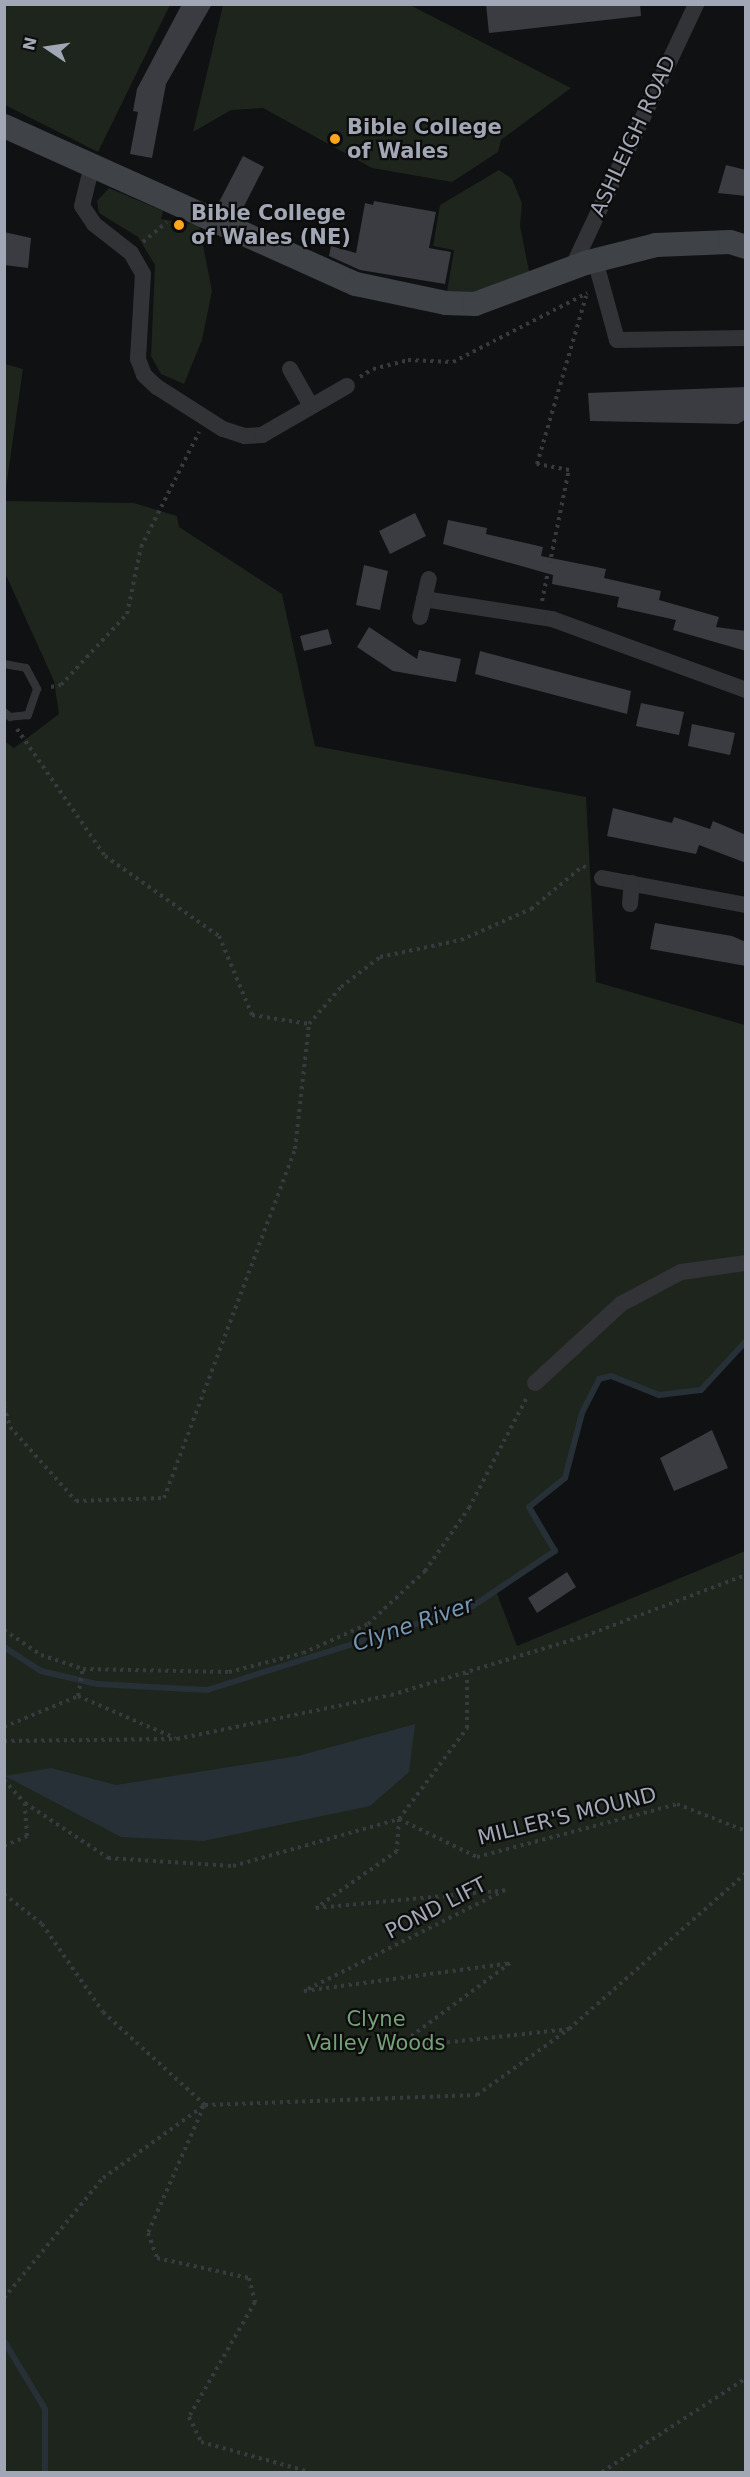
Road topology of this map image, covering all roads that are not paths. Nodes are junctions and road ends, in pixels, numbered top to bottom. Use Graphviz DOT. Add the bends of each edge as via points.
graph roads {
  1 [pos="696,4"];
  2 [pos="4,126"];
  3 [pos="92,165"];
  4 [pos="746,247"];
  5 [pos="584,264"];
  6 [pos="746,338"];
  7 [pos="290,369"];
  8 [pos="347,386"];
  9 [pos="311,406"];
  10 [pos="429,579"];
  11 [pos="424,599"];
  12 [pos="420,617"];
  13 [pos="4,664"];
  14 [pos="746,690"];
  15 [pos="7,714"];
  16 [pos="602,878"];
  17 [pos="632,883"];
  18 [pos="630,904"];
  19 [pos="746,905"];
  20 [pos="746,1263"];
  21 [pos="535,1383"];
  1 -- 5 [label="street, ASHLEIGH ROAD"];
  2 -- 3 [label="main road"];
  3 -- 5 [label="main road" via="356,284 446,303 475,304"];
  3 -- 9 [label="street" via="82,207 94,224 131,253 143,274 138,359 144,375 206,418 245,436 262,435"];
  4 -- 5 [label="main road" via="730,242 656,245"];
  5 -- 6 [label="street" via="617,340"];
  7 -- 9 [label="street"];
  8 -- 9 [label="street"];
  10 -- 11 [label="street"];
  11 -- 12 [label="street"];
  11 -- 14 [label="street" via="539,617"];
  13 -- 15 [label="lane" via="26,668 37,689 28,715"];
  16 -- 17 [label="street"];
  17 -- 18 [label="street"];
  17 -- 19 [label="street"];
  20 -- 21 [label="street" via="681,1272 621,1304"];
}
